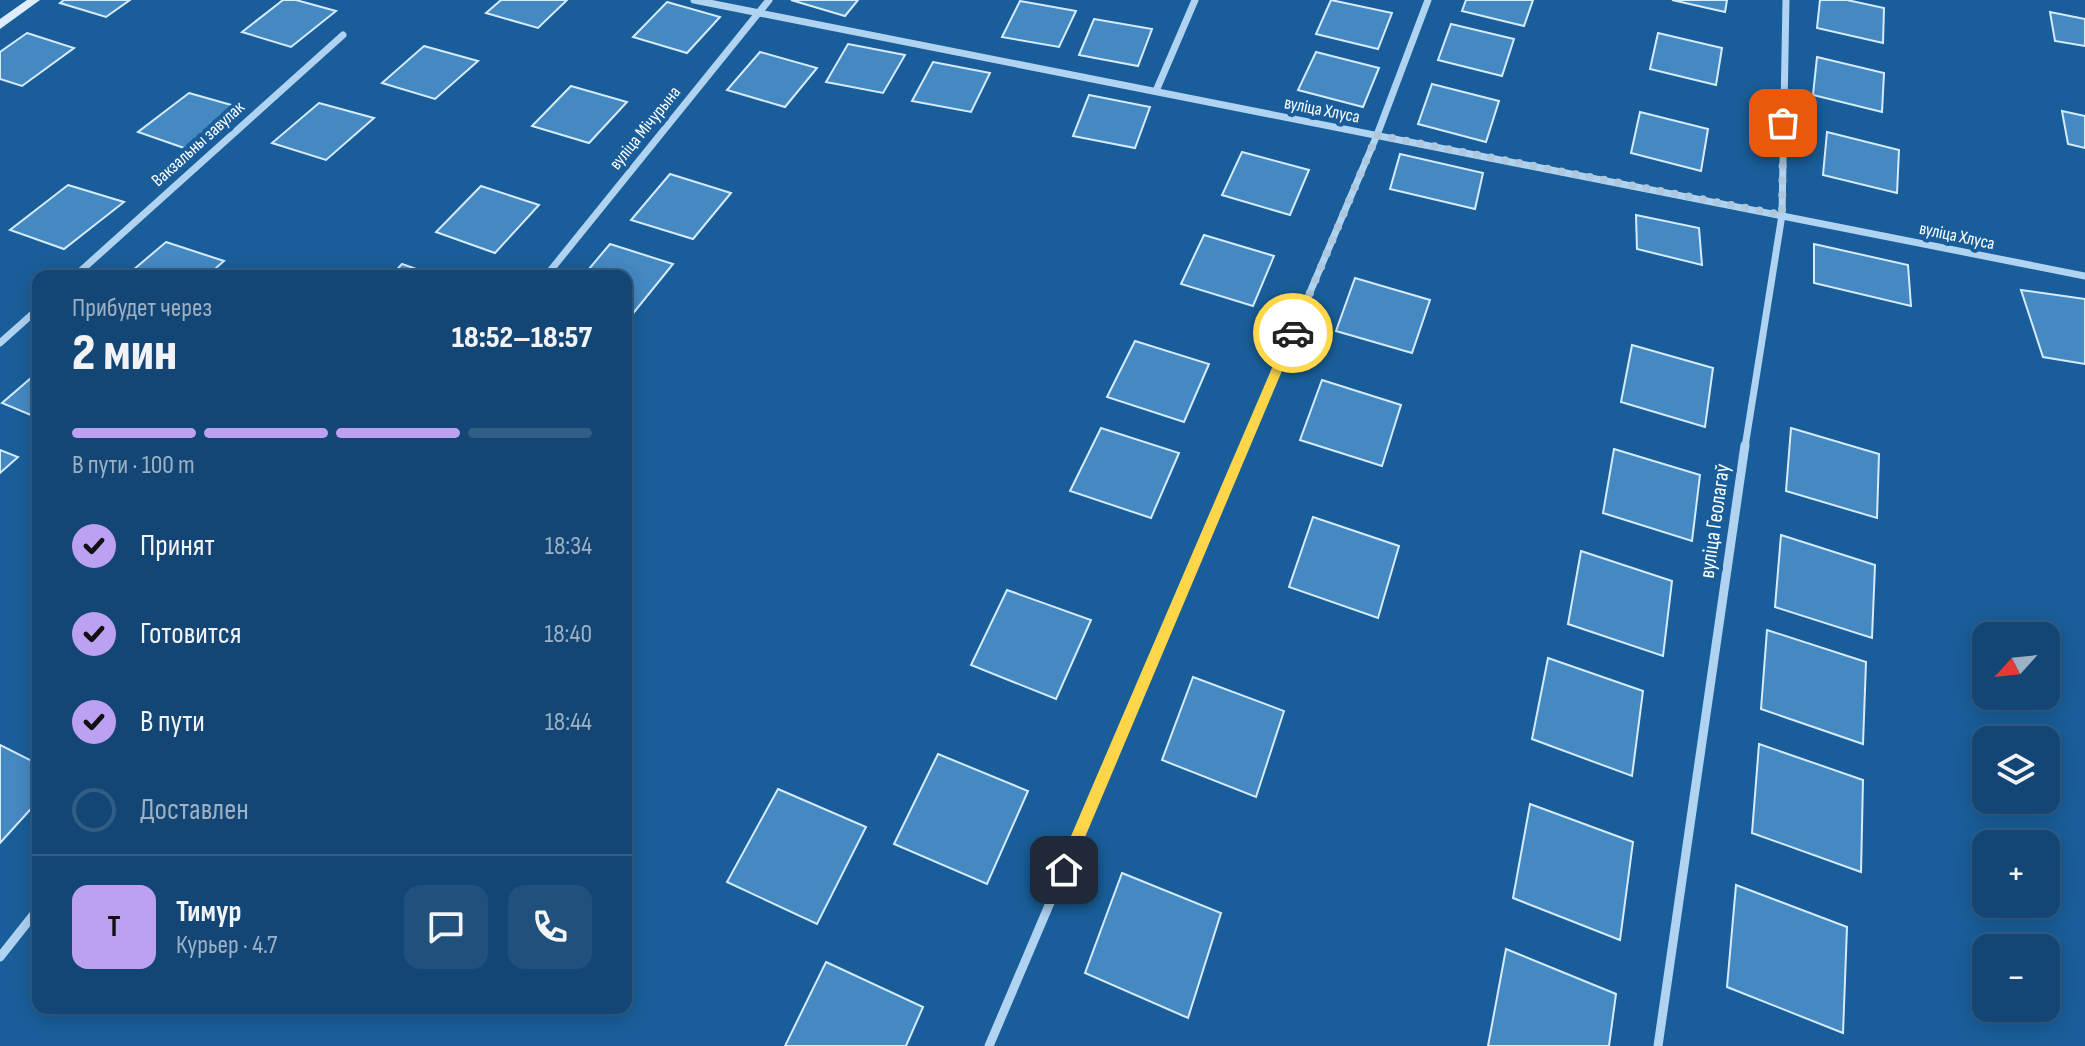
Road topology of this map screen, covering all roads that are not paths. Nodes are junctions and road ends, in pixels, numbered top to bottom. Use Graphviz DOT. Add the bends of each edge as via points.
graph roads {
  1 [pos="34,0"];
  2 [pos="694,0"];
  3 [pos="769,0"];
  4 [pos="1195,0"];
  5 [pos="1428,0"];
  6 [pos="1786,0"];
  7 [pos="757,13"];
  8 [pos="0,25"];
  9 [pos="343,35"];
  10 [pos="1156,91"];
  11 [pos="1377,135"];
  12 [pos="1782,215"];
  13 [pos="82,270"];
  14 [pos="551,270"];
  15 [pos="2085,276"];
  16 [pos="32,314"];
  17 [pos="0,343"];
  18 [pos="32,917"];
  19 [pos="0,957"];
  20 [pos="989,1046"];
  21 [pos="1658,1046"];
  1 -- 8 [label="street"];
  2 -- 7 [label="street, вуліца Хлуса"];
  3 -- 7 [label="street, вуліца Мічурына"];
  4 -- 10 [label="street"];
  5 -- 11 [label="street"];
  6 -- 12 [label="street, вуліца Геолагаў"];
  7 -- 10 [label="street, вуліца Хлуса"];
  7 -- 14 [label="street, вуліца Мічурына"];
  9 -- 13 [label="street, Вакзальны завулак"];
  10 -- 11 [label="street, вуліца Хлуса"];
  11 -- 12 [label="street, вуліца Хлуса"];
  11 -- 20 [label="street"];
  12 -- 15 [label="street, вуліца Хлуса"];
  12 -- 21 [label="street, вуліца Геолагаў"];
  16 -- 17 [label="street"];
  18 -- 19 [label="street"];
}
